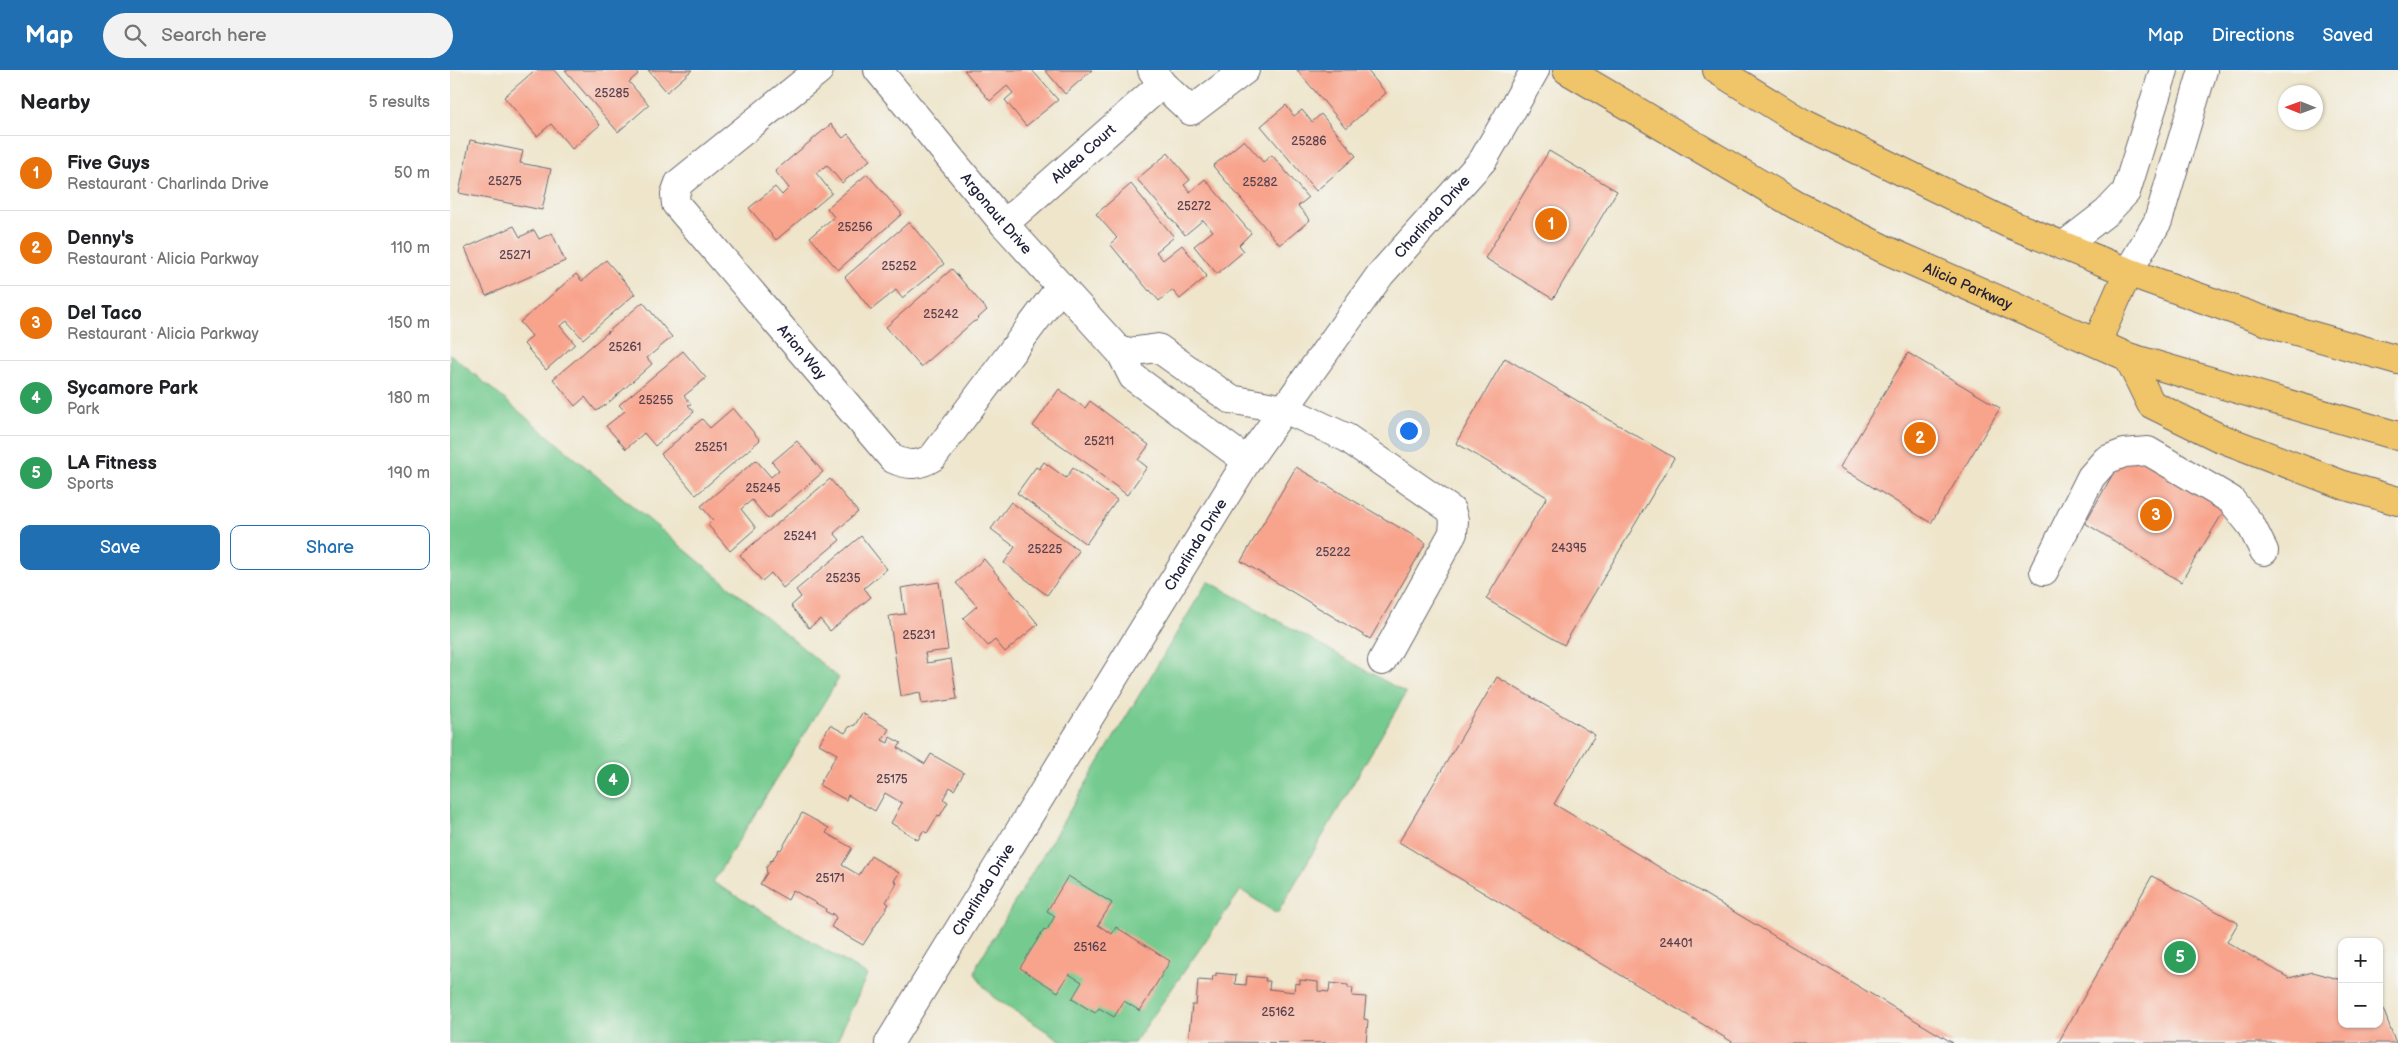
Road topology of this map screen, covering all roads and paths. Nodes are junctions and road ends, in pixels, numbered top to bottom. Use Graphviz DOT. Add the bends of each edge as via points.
graph roads {
  1 [pos="819,70"];
  2 [pos="878,70"];
  3 [pos="1245,70"];
  4 [pos="1535,70"];
  5 [pos="1567,70"];
  6 [pos="1717,70"];
  7 [pos="2164,70"];
  8 [pos="2203,70"];
  9 [pos="1157,77"];
  10 [pos="1004,224"];
  11 [pos="2064,246"];
  12 [pos="2128,272"];
  13 [pos="1061,286"];
  14 [pos="2097,342"];
  15 [pos="1121,353"];
  16 [pos="2128,357"];
  17 [pos="2398,360"];
  18 [pos="1284,409"];
  19 [pos="2398,436"];
  20 [pos="1247,461"];
  21 [pos="2398,501"];
  22 [pos="2264,551"];
  23 [pos="2044,571"];
  24 [pos="1382,660"];
  25 [pos="889,1043"];
  1 -- 13 [label="street, Arion Way" via="679,183 676,204 893,459 912,465 933,457"];
  2 -- 10 [label="street, Argonaut Drive"];
  3 -- 9 [label="street, Aldea Court" via="1192,111"];
  4 -- 18 [label="street, Charlinda Drive" via="1483,160 1380,275"];
  5 -- 14 [label="main road, Alicia Parkway" via="1796,206 1884,249"];
  6 -- 11 [label="main road" via="1801,122 2005,222"];
  7 -- 11 [label="street" via="2126,192 2107,212"];
  8 -- 12 [label="street" via="2158,221"];
  9 -- 10 [label="street, Aldea Court"];
  10 -- 13 [label="street, Argonaut Drive"];
  11 -- 12 [label="main road"];
  12 -- 14 [label="main road"];
  12 -- 17 [label="main road" via="2282,327"];
  13 -- 15 [label="street, Argonaut Drive"];
  14 -- 16 [label="main road, Alicia Parkway"];
  15 -- 18 [label="street" via="1158,348 1230,398"];
  15 -- 20 [label="street, Argonaut Drive" via="1133,377"];
  16 -- 19 [label="main road, Alicia Parkway"];
  16 -- 21 [label="main road" via="2151,404 2218,436 2346,486"];
  18 -- 20 [label="street, Charlinda Drive"];
  18 -- 24 [label="street" via="1347,438 1451,510 1453,534"];
  20 -- 25 [label="street, Charlinda Drive"];
  22 -- 23 [label="street" via="2251,525 2231,500 2148,451 2124,453 2106,460 2091,477"];
}
